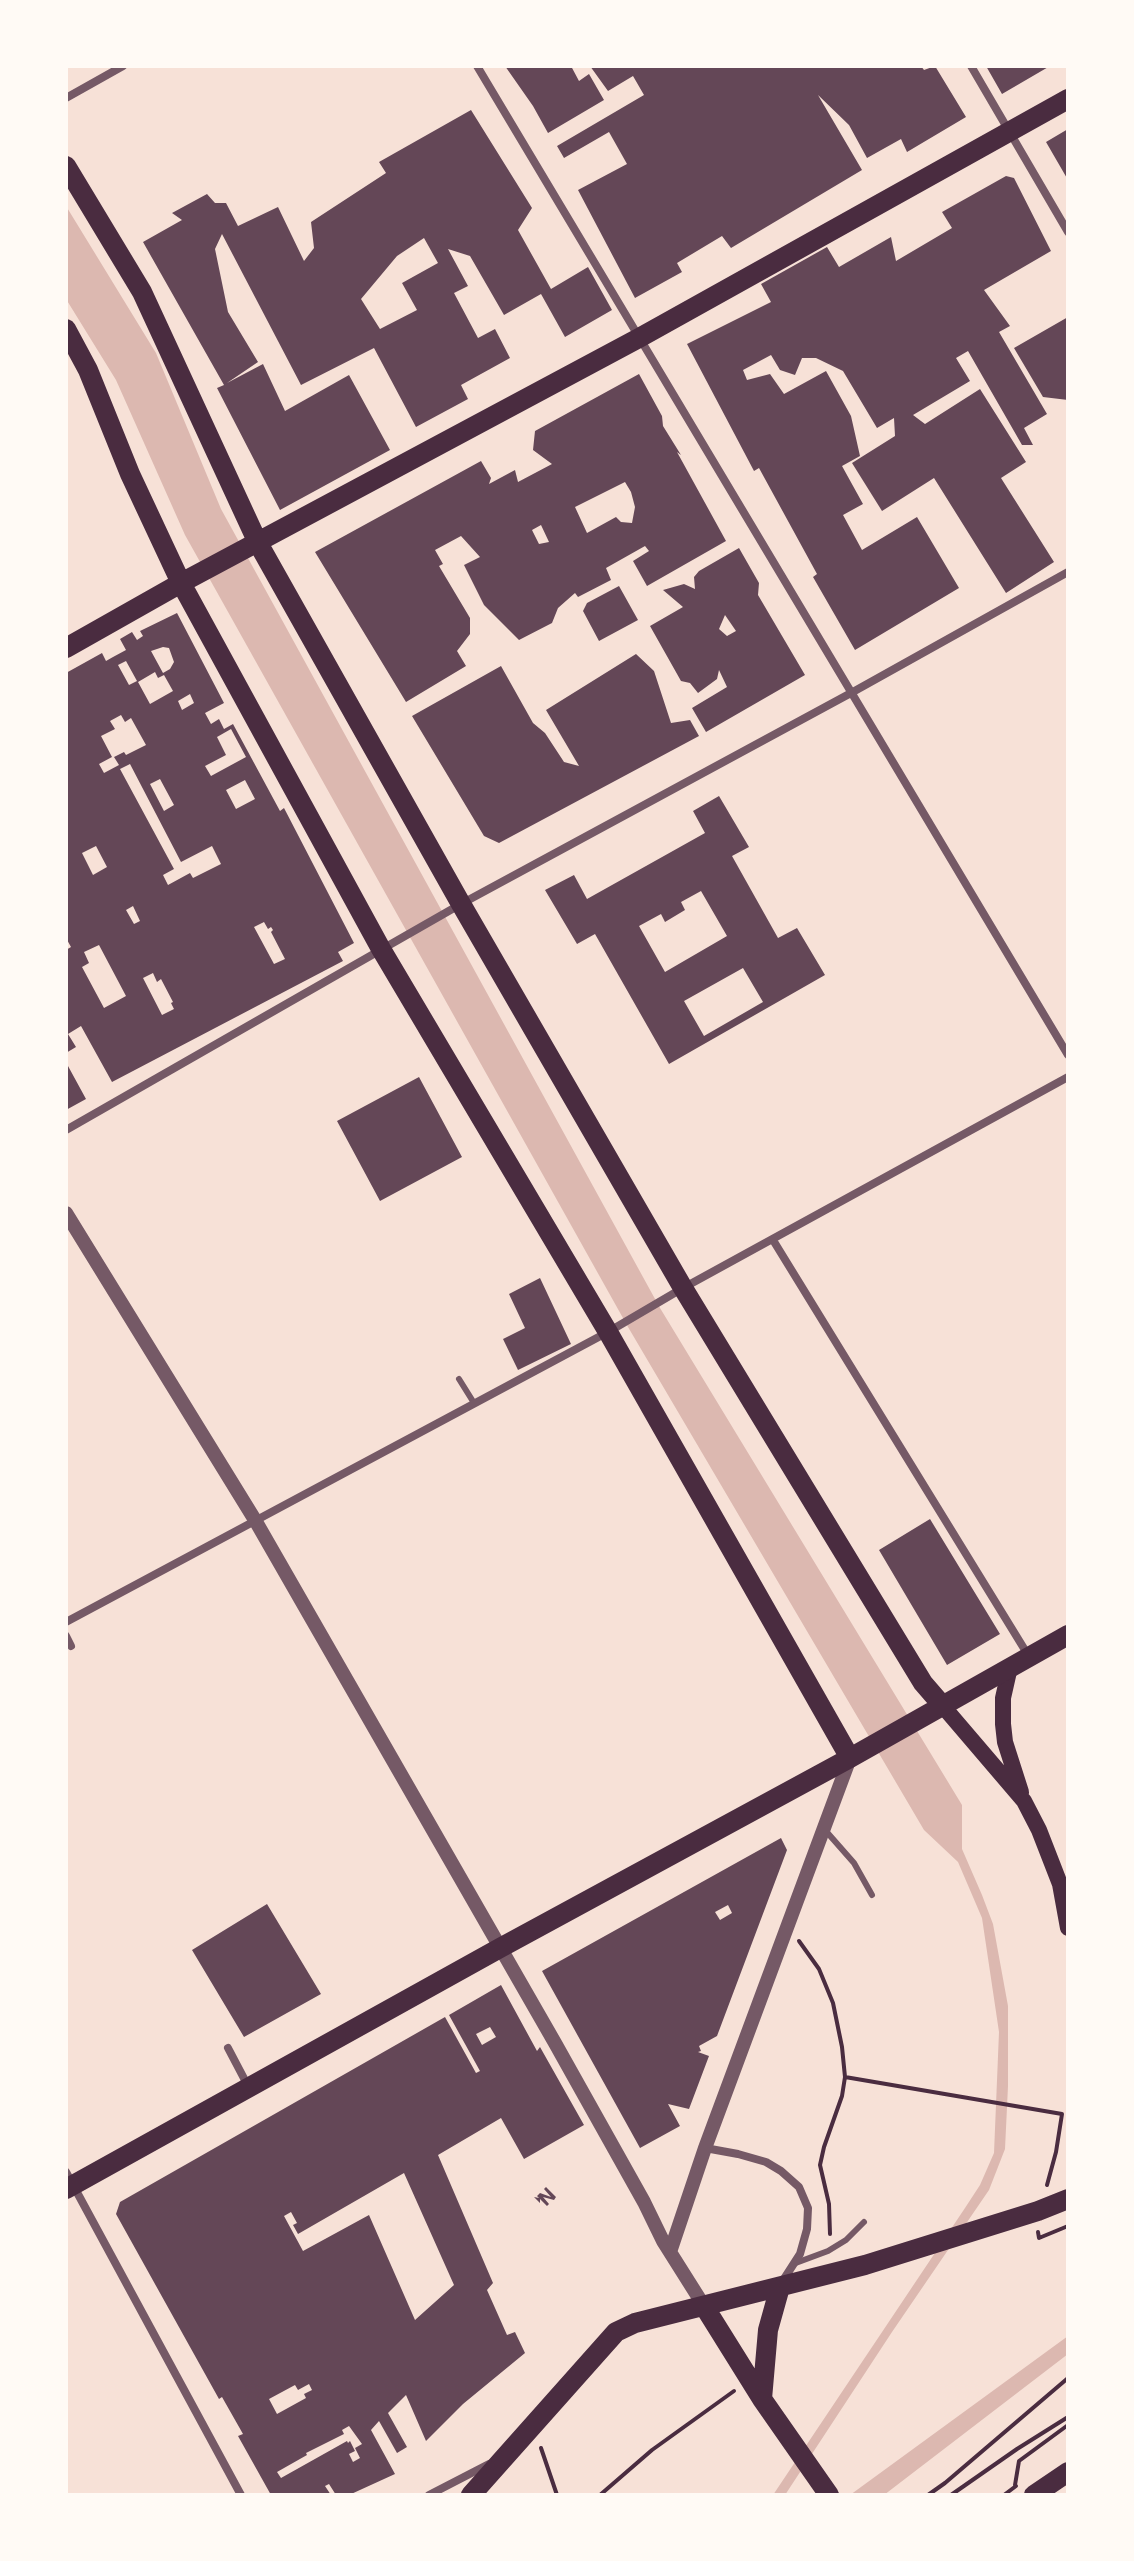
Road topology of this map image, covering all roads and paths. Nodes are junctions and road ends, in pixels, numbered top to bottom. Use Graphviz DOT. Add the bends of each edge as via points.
graph roads {
  1 [pos="123,66"];
  2 [pos="477,66"];
  3 [pos="971,66"];
  4 [pos="66,98"];
  5 [pos="1068,99"];
  6 [pos="1010,132"];
  7 [pos="66,166"];
  8 [pos="1068,232"];
  9 [pos="66,329"];
  10 [pos="639,338"];
  11 [pos="258,543"];
  12 [pos="1068,572"];
  13 [pos="181,583"];
  14 [pos="66,648"];
  15 [pos="851,693"];
  16 [pos="461,904"];
  17 [pos="381,949"];
  18 [pos="1068,1055"];
  19 [pos="1068,1077"];
  20 [pos="66,1130"];
  21 [pos="66,1213"];
  22 [pos="773,1240"];
  23 [pos="683,1288"];
  24 [pos="608,1332"];
  25 [pos="459,1379"];
  26 [pos="474,1403"];
  27 [pos="255,1520"];
  28 [pos="66,1622"];
  29 [pos="1068,1635"];
  30 [pos="66,1636"];
  31 [pos="71,1646"];
  32 [pos="1029,1656"];
  33 [pos="1010,1667"];
  34 [pos="942,1705"];
  35 [pos="850,1758"];
  36 [pos="1024,1801"];
  37 [pos="824,1828"];
  38 [pos="872,1895"];
  39 [pos="787,1927"];
  40 [pos="1068,1928"];
  41 [pos="500,1948"];
  42 [pos="228,2048"];
  43 [pos="845,2077"];
  44 [pos="249,2088"];
  45 [pos="705,2148"];
  46 [pos="68,2182"];
  47 [pos="1068,2199"];
  48 [pos="1038,2211"];
  49 [pos="864,2222"];
  50 [pos="828,2251"];
  51 [pos="670,2252"];
  52 [pos="793,2264"];
  53 [pos="780,2287"];
  54 [pos="704,2306"];
  55 [pos="749,2378"];
  56 [pos="1068,2378"];
  57 [pos="762,2399"];
  58 [pos="1068,2417"];
  59 [pos="1068,2425"];
  60 [pos="504,2457"];
  61 [pos="547,2465"];
  62 [pos="1068,2472"];
  63 [pos="1024,2491"];
  64 [pos="241,2495"];
  65 [pos="429,2495"];
  66 [pos="471,2495"];
  67 [pos="557,2495"];
  68 [pos="600,2495"];
  69 [pos="829,2495"];
  70 [pos="928,2495"];
  71 [pos="951,2495"];
  1 -- 4 [label="street"];
  2 -- 10 [label="street"];
  3 -- 6 [label="street"];
  5 -- 6 [label="main road"];
  6 -- 8 [label="street"];
  6 -- 10 [label="main road"];
  7 -- 11 [label="main road" via="142,292"];
  9 -- 13 [label="main road"];
  10 -- 11 [label="main road"];
  10 -- 15 [label="street"];
  11 -- 13 [label="main road"];
  11 -- 16 [label="main road"];
  12 -- 15 [label="street"];
  13 -- 14 [label="main road"];
  13 -- 17 [label="main road"];
  15 -- 16 [label="street"];
  15 -- 18 [label="street"];
  16 -- 17 [label="street"];
  16 -- 23 [label="main road"];
  17 -- 20 [label="street"];
  17 -- 24 [label="main road"];
  19 -- 22 [label="street"];
  21 -- 27 [label="street"];
  22 -- 23 [label="street"];
  22 -- 32 [label="street"];
  23 -- 24 [label="street"];
  23 -- 34 [label="main road" via="923,1683"];
  24 -- 26 [label="street"];
  24 -- 35 [label="main road"];
  25 -- 26 [label="lane"];
  26 -- 27 [label="street"];
  27 -- 28 [label="street"];
  27 -- 41 [label="street"];
  29 -- 32 [label="main road"];
  30 -- 31 [label="street"];
  32 -- 33 [label="main road"];
  33 -- 34 [label="main road"];
  33 -- 36 [label="main road" via="1003,1724"];
  34 -- 35 [label="main road"];
  34 -- 36 [label="main road"];
  35 -- 37 [label="street"];
  35 -- 41 [label="main road"];
  36 -- 40 [label="main road" via="1060,1884"];
  37 -- 38 [label="lane" via="854,1863"];
  37 -- 39 [label="street"];
  39 -- 43 [label="path" via="827,1985"];
  39 -- 45 [label="street"];
  41 -- 44 [label="main road"];
  41 -- 51 [label="street"];
  42 -- 44 [label="street"];
  43 -- 48 [label="path" via="1062,2114"];
  43 -- 50 [label="path" via="820,2165 829,2204"];
  44 -- 46 [label="main road"];
  45 -- 51 [label="street"];
  45 -- 52 [label="street" via="766,2162 799,2187 808,2222"];
  46 -- 64 [label="street"];
  47 -- 48 [label="main road"];
  48 -- 53 [label="main road"];
  49 -- 50 [label="lane"];
  50 -- 52 [label="lane"];
  51 -- 54 [label="street"];
  52 -- 53 [label="street"];
  53 -- 54 [label="main road"];
  53 -- 57 [label="main road" via="768,2330"];
  54 -- 55 [label="main road"];
  54 -- 60 [label="main road" via="616,2332"];
  55 -- 57 [label="main road"];
  55 -- 68 [label="path"];
  56 -- 70 [label="path"];
  57 -- 69 [label="main road"];
  58 -- 71 [label="path"];
  59 -- 63 [label="path" via="1019,2461"];
  60 -- 65 [label="street"];
  60 -- 66 [label="main road"];
  61 -- 67 [label="path"];
  62 -- 63 [label="main road"];
}
